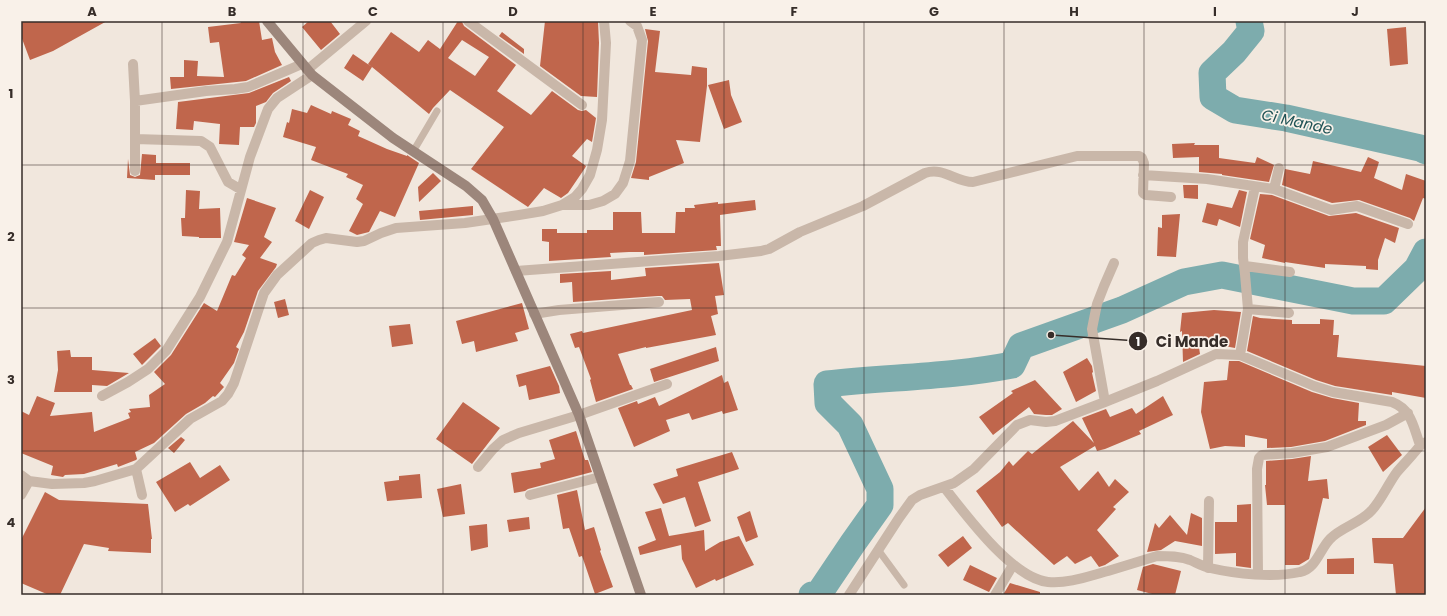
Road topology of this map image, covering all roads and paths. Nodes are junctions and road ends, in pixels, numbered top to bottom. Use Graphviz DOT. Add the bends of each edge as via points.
graph roads {
  1 [pos="267,21"];
  2 [pos="366,21"];
  3 [pos="468,21"];
  4 [pos="604,21"];
  5 [pos="630,21"];
  6 [pos="133,64"];
  7 [pos="307,70"];
  8 [pos="135,101"];
  9 [pos="582,105"];
  10 [pos="437,111"];
  11 [pos="135,139"];
  12 [pos="414,150"];
  13 [pos="1279,168"];
  14 [pos="135,171"];
  15 [pos="1143,175"];
  16 [pos="1255,186"];
  17 [pos="240,189"];
  18 [pos="1274,189"];
  19 [pos="1171,197"];
  20 [pos="562,205"];
  21 [pos="493,219"];
  22 [pos="1408,224"];
  23 [pos="1114,263"];
  24 [pos="1245,270"];
  25 [pos="516,271"];
  26 [pos="1290,272"];
  27 [pos="659,302"];
  28 [pos="1248,309"];
  29 [pos="1289,313"];
  30 [pos="534,314"];
  31 [pos="1240,355"];
  32 [pos="667,384"];
  33 [pos="102,396"];
  34 [pos="1105,402"];
  35 [pos="1408,413"];
  36 [pos="579,415"];
  37 [pos="1423,443"];
  38 [pos="478,467"];
  39 [pos="136,469"];
  40 [pos="600,476"];
  41 [pos="25,478"];
  42 [pos="944,487"];
  43 [pos="21,495"];
  44 [pos="142,495"];
  45 [pos="530,495"];
  46 [pos="1209,501"];
  47 [pos="879,551"];
  48 [pos="1013,565"];
  49 [pos="1208,568"];
  50 [pos="1258,574"];
  51 [pos="904,585"];
  52 [pos="849,594"];
  53 [pos="641,595"];
  54 [pos="996,595"];
  1 -- 7 [label="main road"];
  2 -- 7 [label="street"];
  3 -- 9 [label="street"];
  4 -- 20 [label="street" via="606,42 602,120 596,150 590,175 582,189"];
  5 -- 20 [label="street" via="637,26 642,40 630,161 623,183 615,194 603,201 589,205"];
  6 -- 8 [label="street"];
  7 -- 8 [label="street" via="248,87 206,90"];
  7 -- 12 [label="main road" via="393,138"];
  7 -- 17 [label="street" via="268,109"];
  8 -- 11 [label="street"];
  10 -- 12 [label="lane"];
  11 -- 14 [label="street"];
  11 -- 17 [label="street" via="201,141 210,147 228,182"];
  12 -- 21 [label="main road" via="466,186 482,200"];
  13 -- 18 [label="street"];
  15 -- 16 [label="street" via="1207,179"];
  15 -- 19 [label="street" via="1143,193"];
  15 -- 25 [label="street" via="1144,162 1139,156 1077,156 973,182 932,171 863,206 761,251"];
  16 -- 18 [label="street"];
  16 -- 24 [label="street" via="1243,242"];
  17 -- 33 [label="street" via="227,242 200,297 166,351 148,369"];
  18 -- 22 [label="street" via="1331,210 1357,206"];
  20 -- 21 [label="street" via="543,211"];
  21 -- 25 [label="main road"];
  21 -- 39 [label="street" via="396,228 357,242 326,238 312,243 277,275 264,293 228,394 222,401 190,419"];
  23 -- 34 [label="street" via="1097,304 1092,329"];
  24 -- 26 [label="street"];
  24 -- 28 [label="street"];
  25 -- 30 [label="main road"];
  27 -- 30 [label="street"];
  28 -- 29 [label="street"];
  28 -- 31 [label="street"];
  30 -- 36 [label="main road"];
  31 -- 34 [label="street" via="1216,354"];
  31 -- 35 [label="street" via="1333,392 1392,402"];
  32 -- 36 [label="street"];
  34 -- 42 [label="street" via="1055,421 1030,420 1017,425 974,469"];
  35 -- 37 [label="street"];
  35 -- 50 [label="street" via="1386,425 1327,447 1267,454 1259,458"];
  36 -- 38 [label="street" via="503,440"];
  36 -- 40 [label="main road"];
  37 -- 50 [label="street" via="1398,471 1372,511 1331,537 1311,566 1302,572"];
  39 -- 41 [label="street" via="84,483 52,484"];
  39 -- 44 [label="street"];
  40 -- 45 [label="street"];
  40 -- 53 [label="main road"];
  41 -- 43 [label="street"];
  42 -- 47 [label="street" via="912,500"];
  42 -- 48 [label="street" via="988,542"];
  46 -- 49 [label="street"];
  47 -- 51 [label="lane"];
  47 -- 52 [label="street"];
  48 -- 49 [label="street" via="1047,582 1084,578 1158,556 1181,557"];
  48 -- 54 [label="street"];
  49 -- 50 [label="street"];
}
